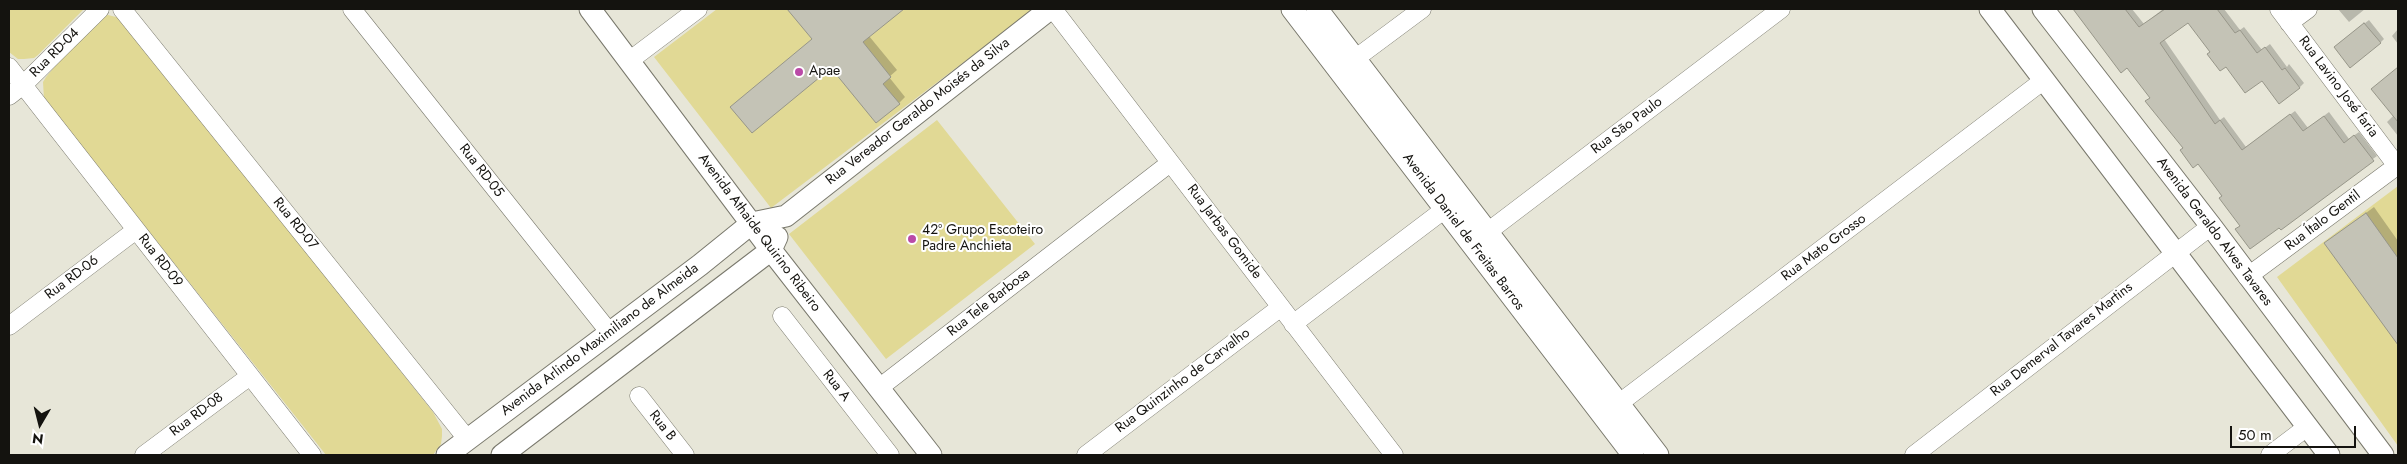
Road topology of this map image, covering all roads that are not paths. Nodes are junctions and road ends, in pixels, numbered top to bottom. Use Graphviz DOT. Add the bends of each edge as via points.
graph roads {
  1 [pos="100,9"];
  2 [pos="122,9"];
  3 [pos="352,9"];
  4 [pos="590,9"];
  5 [pos="698,9"];
  6 [pos="1051,9"];
  7 [pos="1292,9"];
  8 [pos="1317,9"];
  9 [pos="1422,9"];
  10 [pos="1781,9"];
  11 [pos="1990,9"];
  12 [pos="2043,9"];
  13 [pos="2308,9"];
  14 [pos="2284,16"];
  15 [pos="629,61"];
  16 [pos="1347,65"];
  17 [pos="9,68"];
  18 [pos="2044,80"];
  19 [pos="23,85"];
  20 [pos="9,96"];
  21 [pos="1170,162"];
  22 [pos="2398,166"];
  23 [pos="1445,209"];
  24 [pos="786,216"];
  25 [pos="752,223"];
  26 [pos="2211,226"];
  27 [pos="136,230"];
  28 [pos="1480,238"];
  29 [pos="771,250"];
  30 [pos="717,252"];
  31 [pos="2175,253"];
  32 [pos="737,274"];
  33 [pos="2247,277"];
  34 [pos="1280,307"];
  35 [pos="782,316"];
  36 [pos="1293,324"];
  37 [pos="9,326"];
  38 [pos="610,333"];
  39 [pos="250,376"];
  40 [pos="879,388"];
  41 [pos="639,396"];
  42 [pos="1611,410"];
  43 [pos="2307,427"];
  44 [pos="468,440"];
  45 [pos="1389,453"];
  46 [pos="144,455"];
  47 [pos="312,455"];
  48 [pos="447,455"];
  49 [pos="502,455"];
  50 [pos="685,455"];
  51 [pos="890,455"];
  52 [pos="931,455"];
  53 [pos="1086,455"];
  54 [pos="1633,455"];
  55 [pos="1658,455"];
  56 [pos="1914,455"];
  57 [pos="2270,455"];
  58 [pos="2329,455"];
  59 [pos="2383,455"];
  1 -- 19 [label="street, Rua RD-04"];
  2 -- 44 [label="street, Rua RD-07"];
  3 -- 38 [label="street, Rua RD-05"];
  4 -- 15 [label="street, Avenida Athaide Quirino Ribeiro"];
  5 -- 15 [label="street"];
  6 -- 21 [label="street, Rua Jarbas Gomide"];
  6 -- 24 [label="street, Rua Vereador Geraldo Moisés da Silva"];
  7 -- 16 [label="street, Avenida Daniel de Freitas Barros"];
  8 -- 16 [label="street, Avenida Daniel de Freitas Barros"];
  9 -- 16 [label="street"];
  10 -- 28 [label="street, Rua São Paulo"];
  11 -- 18 [label="street"];
  12 -- 26 [label="street, Avenida Geraldo Alves Tavares"];
  13 -- 14 [label="street"];
  14 -- 22 [label="street, Rua Lavino José faria"];
  15 -- 25 [label="street, Avenida Athaide Quirino Ribeiro"];
  16 -- 23 [label="street, Avenida Daniel de Freitas Barros"];
  16 -- 28 [label="street, Avenida Daniel de Freitas Barros"];
  17 -- 19 [label="street, Rua RD-09"];
  18 -- 31 [label="street"];
  18 -- 42 [label="street, Rua Mato Grosso"];
  19 -- 20 [label="street, Rua RD-04"];
  19 -- 27 [label="street, Rua RD-09"];
  21 -- 34 [label="street, Rua Jarbas Gomide"];
  21 -- 40 [label="street, Rua Tele Barbosa"];
  22 -- 33 [label="street, Rua Ítalo Gentil"];
  23 -- 28 [label="street, Avenida Daniel de Freitas Barros"];
  23 -- 36 [label="street"];
  24 -- 25 [label="street, Rua Vereador Geraldo Moisés da Silva"];
  24 -- 29 [label="street, Rua Vereador Geraldo Moisés da Silva"];
  25 -- 29 [label="street, Avenida Athaide Quirino Ribeiro"];
  25 -- 30 [label="street, Avenida Arlindo Maximiliano de Almeida"];
  26 -- 31 [label="street, Rua Demerval Tavares Martins"];
  26 -- 33 [label="street, Avenida Geraldo Alves Tavares"];
  27 -- 37 [label="street, Rua RD-06"];
  27 -- 39 [label="street, Rua RD-09"];
  28 -- 42 [label="street, Avenida Daniel de Freitas Barros"];
  29 -- 32 [label="street"];
  29 -- 40 [label="street, Avenida Athaide Quirino Ribeiro"];
  30 -- 32 [label="street"];
  30 -- 38 [label="street, Avenida Arlindo Maximiliano de Almeida"];
  31 -- 43 [label="street"];
  31 -- 56 [label="street, Rua Demerval Tavares Martins"];
  32 -- 49 [label="street"];
  33 -- 59 [label="street, Avenida Geraldo Alves Tavares"];
  34 -- 36 [label="street, Rua Jarbas Gomide"];
  34 -- 53 [label="street, Rua Quinzinho de Carvalho"];
  35 -- 51 [label="street, Rua A"];
  36 -- 45 [label="street, Rua Jarbas Gomide"];
  38 -- 44 [label="street, Avenida Arlindo Maximiliano de Almeida"];
  39 -- 46 [label="street, Rua RD-08"];
  39 -- 47 [label="street, Rua RD-09"];
  40 -- 52 [label="street, Avenida Athaide Quirino Ribeiro"];
  41 -- 50 [label="street, Rua B"];
  42 -- 54 [label="street, Avenida Daniel de Freitas Barros"];
  42 -- 55 [label="street, Avenida Daniel de Freitas Barros"];
  43 -- 57 [label="street"];
  43 -- 58 [label="street"];
  44 -- 48 [label="street, Avenida Arlindo Maximiliano de Almeida"];
}
